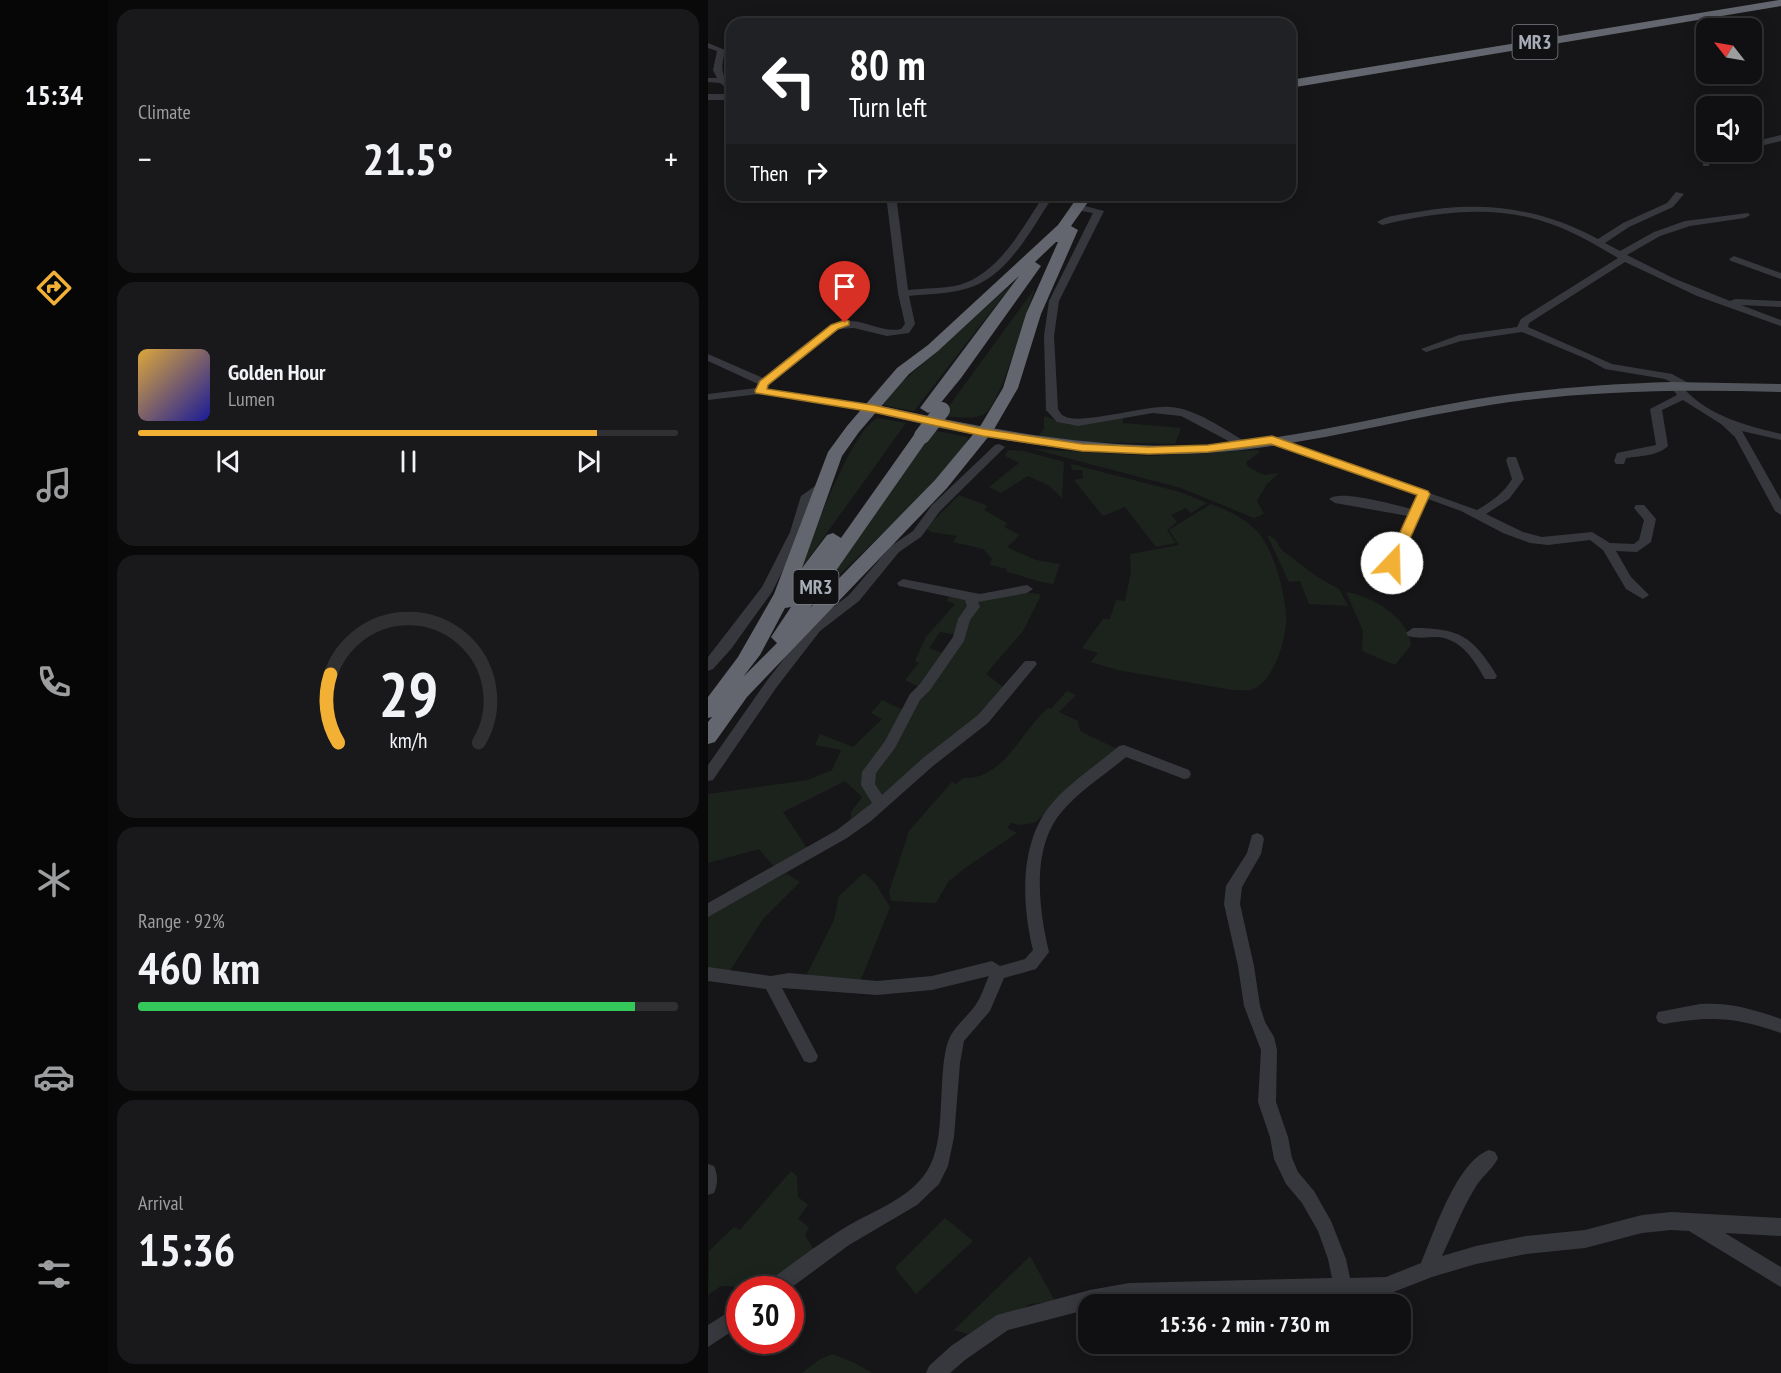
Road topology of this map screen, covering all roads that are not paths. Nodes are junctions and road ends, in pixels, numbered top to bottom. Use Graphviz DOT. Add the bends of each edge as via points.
graph roads {
  1 [pos="1767,0"];
  2 [pos="1781,3"];
  3 [pos="708,45"];
  4 [pos="1296,76"];
  5 [pos="708,80"];
  6 [pos="722,81"];
  7 [pos="1296,83"];
  8 [pos="726,84"];
  9 [pos="708,97"];
  10 [pos="726,97"];
  11 [pos="1781,138"];
  12 [pos="1762,143"];
  13 [pos="1679,194"];
  14 [pos="892,201"];
  15 [pos="1045,201"];
  16 [pos="1085,202"];
  17 [pos="1745,215"];
  18 [pos="1382,222"];
  19 [pos="1067,229"];
  20 [pos="1088,231"];
  21 [pos="1598,243"];
  22 [pos="1622,257"];
  23 [pos="1734,259"];
  24 [pos="1781,276"];
  25 [pos="903,293"];
  26 [pos="1720,302"];
  27 [pos="1781,304"];
  28 [pos="1781,323"];
  29 [pos="1523,329"];
  30 [pos="1426,349"];
  31 [pos="708,357"];
  32 [pos="762,387"];
  33 [pos="1781,388"];
  34 [pos="1682,390"];
  35 [pos="708,397"];
  36 [pos="873,408"];
  37 [pos="1732,425"];
  38 [pos="983,433"];
  39 [pos="916,434"];
  40 [pos="1781,437"];
  41 [pos="1272,440"];
  42 [pos="1242,444"];
  43 [pos="999,447"];
  44 [pos="1512,460"];
  45 [pos="1620,461"];
  46 [pos="825,483"];
  47 [pos="1424,494"];
  48 [pos="1335,499"];
  49 [pos="1640,508"];
  50 [pos="1781,511"];
  51 [pos="1413,513"];
  52 [pos="1476,514"];
  53 [pos="1607,547"];
  54 [pos="1392,563"];
  55 [pos="903,583"];
  56 [pos="1027,589"];
  57 [pos="1643,594"];
  58 [pos="970,597"];
  59 [pos="1413,633"];
  60 [pos="746,659"];
  61 [pos="1030,664"];
  62 [pos="708,666"];
  63 [pos="1490,676"];
  64 [pos="741,692"];
  65 [pos="708,711"];
  66 [pos="708,737"];
  67 [pos="1184,774"];
  68 [pos="708,776"];
  69 [pos="880,804"];
  70 [pos="1257,838"];
  71 [pos="708,911"];
  72 [pos="998,973"];
  73 [pos="708,974"];
  74 [pos="771,983"];
  75 [pos="1664,1017"];
  76 [pos="1781,1026"];
  77 [pos="810,1056"];
  78 [pos="1489,1158"];
  79 [pos="708,1172"];
  80 [pos="708,1187"];
  81 [pos="1695,1224"];
  82 [pos="1781,1227"];
  83 [pos="1427,1270"];
  84 [pos="791,1276"];
  85 [pos="1781,1278"];
  86 [pos="1343,1287"];
  87 [pos="726,1324"];
  88 [pos="708,1337"];
  89 [pos="936,1373"];
  1 -- 4 [label="highway, MR3"];
  2 -- 7 [label="highway, MR3"];
  3 -- 6 [label="street" via="721,50 717,70"];
  5 -- 6 [label="street"];
  6 -- 8 [label="street"];
  9 -- 10 [label="street"];
  11 -- 12 [label="street"];
  13 -- 21 [label="street" via="1670,205"];
  14 -- 25 [label="street"];
  15 -- 25 [label="street" via="1008,256 980,278 955,288"];
  16 -- 19 [label="highway, MR3"];
  16 -- 20 [label="street" via="1099,211"];
  17 -- 22 [label="street" via="1676,227 1657,234"];
  18 -- 21 [label="street" via="1434,210 1510,211 1565,226"];
  19 -- 20 [label="street"];
  19 -- 36 [label="highway" via="903,371"];
  19 -- 38 [label="highway" via="1029,327 1015,378"];
  19 -- 39 [label="highway, MR3, bridge"];
  20 -- 42 [label="street" via="1054,301 1049,336 1052,410 1061,420 1078,423 1171,410 1185,413"];
  21 -- 22 [label="street"];
  22 -- 26 [label="street"];
  22 -- 29 [label="street" via="1525,321"];
  23 -- 24 [label="street"];
  25 -- 32 [label="street" via="910,324 905,331 889,334 845,323"];
  26 -- 27 [label="street"];
  26 -- 28 [label="street"];
  29 -- 30 [label="street" via="1459,338"];
  29 -- 34 [label="street" via="1608,367 1668,376"];
  31 -- 32 [label="street"];
  32 -- 35 [label="street"];
  32 -- 36 [label="street"];
  33 -- 34 [label="main road"];
  34 -- 37 [label="street"];
  34 -- 41 [label="main road" via="1588,389 1491,400"];
  34 -- 45 [label="street" via="1656,409 1662,446 1621,455"];
  36 -- 38 [label="main road"];
  36 -- 46 [label="highway" via="834,456"];
  37 -- 40 [label="street"];
  37 -- 50 [label="street"];
  38 -- 42 [label="main road" via="1082,447 1149,450"];
  38 -- 64 [label="highway" via="932,495"];
  39 -- 60 [label="highway, MR3"];
  39 -- 64 [label="highway, MR3"];
  41 -- 42 [label="main road"];
  41 -- 47 [label="street"];
  43 -- 68 [label="street" via="936,508 917,534 895,549 854,598 815,628"];
  44 -- 52 [label="street" via="1518,479 1511,493"];
  46 -- 60 [label="highway" via="783,594"];
  46 -- 62 [label="street" via="805,499 796,532 768,589"];
  47 -- 51 [label="street"];
  47 -- 52 [label="street"];
  48 -- 51 [label="street"];
  49 -- 53 [label="street" via="1650,519 1645,542 1637,548"];
  51 -- 54 [label="street"];
  52 -- 53 [label="street" via="1522,536 1543,541 1592,536"];
  53 -- 57 [label="street" via="1634,590"];
  55 -- 58 [label="street"];
  56 -- 58 [label="street"];
  58 -- 69 [label="street" via="974,607 964,619 959,638 915,697 890,744 869,772 868,785"];
  59 -- 63 [label="street" via="1456,636"];
  60 -- 65 [label="highway, MR3"];
  61 -- 69 [label="street" via="983,718"];
  64 -- 66 [label="highway, MR3"];
  67 -- 72 [label="street" via="1125,750 1053,812 1040,839 1034,871 1032,898 1041,952 1030,963"];
  69 -- 71 [label="street" via="842,834"];
  70 -- 86 [label="street" via="1254,854 1234,886 1232,904 1252,1006 1269,1050 1267,1102 1283,1159 1325,1227"];
  72 -- 74 [label="street" via="992,968 932,983 877,988 789,980"];
  72 -- 84 [label="street" via="984,1006 957,1038 944,1142 939,1168 929,1185 843,1238"];
  73 -- 74 [label="street"];
  74 -- 77 [label="street"];
  75 -- 76 [label="street" via="1721,1010"];
  78 -- 83 [label="street" via="1459,1197"];
  79 -- 80 [label="street"];
  81 -- 82 [label="street"];
  81 -- 83 [label="street" via="1642,1224 1585,1239 1476,1255"];
  81 -- 85 [label="street"];
  83 -- 86 [label="street" via="1386,1286"];
  86 -- 89 [label="street" via="1130,1292 1090,1299 1004,1322"];
  87 -- 88 [label="street"];
}
